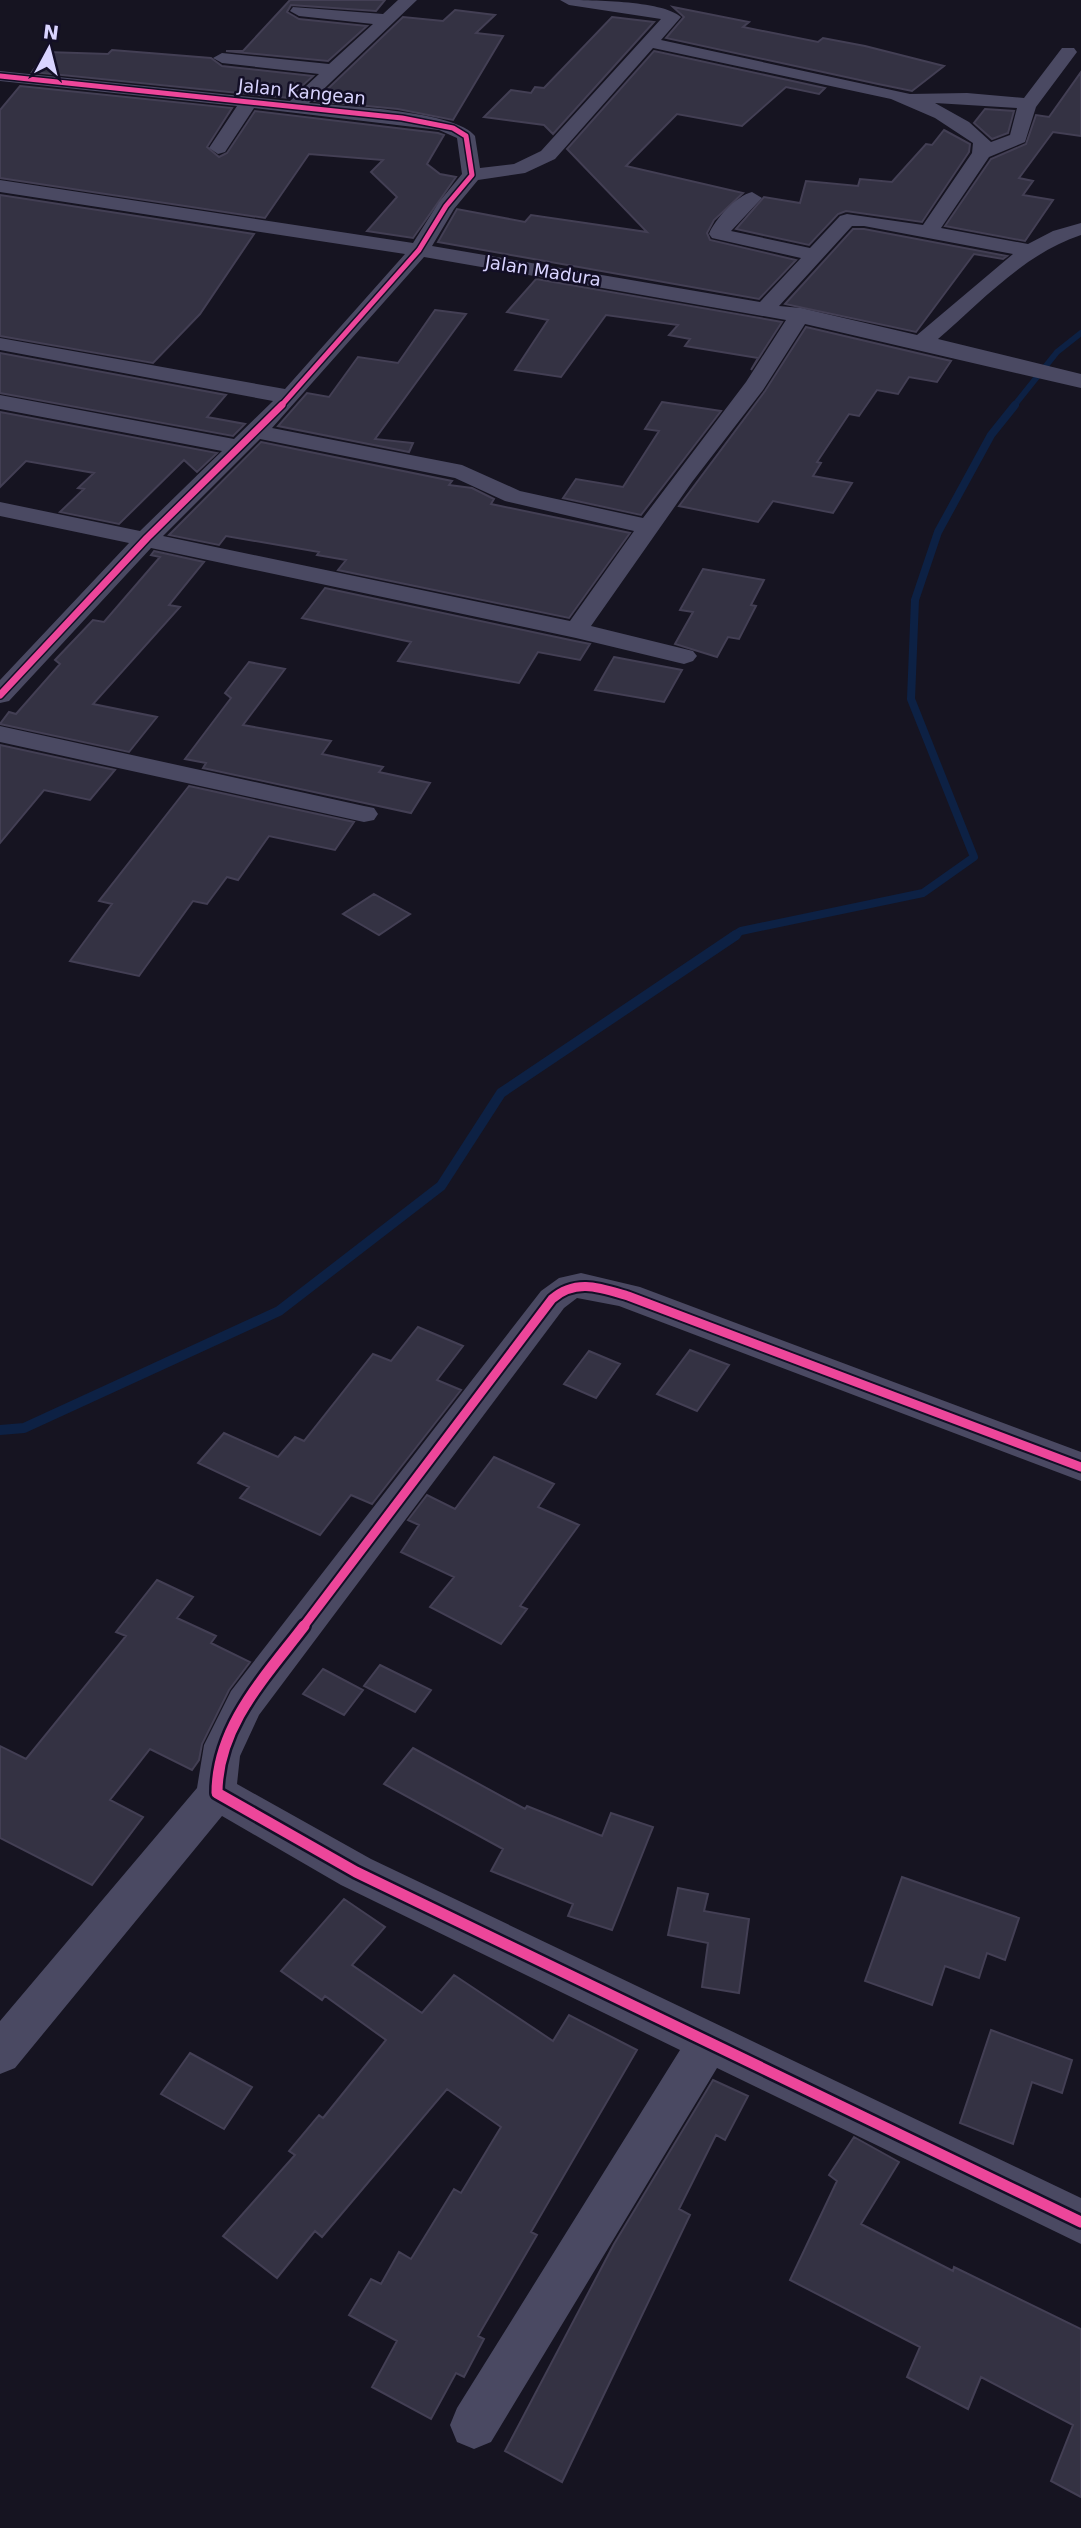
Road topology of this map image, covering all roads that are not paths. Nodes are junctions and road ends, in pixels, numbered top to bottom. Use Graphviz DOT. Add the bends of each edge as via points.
graph roads {
  1 [pos="408,0"];
  2 [pos="569,0"];
  3 [pos="299,11"];
  4 [pos="386,20"];
  5 [pos="648,42"];
  6 [pos="1068,52"];
  7 [pos="222,58"];
  8 [pos="331,69"];
  9 [pos="0,76"];
  10 [pos="901,97"];
  11 [pos="248,103"];
  12 [pos="1029,104"];
  13 [pos="293,108"];
  14 [pos="218,148"];
  15 [pos="982,153"];
  16 [pos="472,174"];
  17 [pos="5,192"];
  18 [pos="752,198"];
  19 [pos="1081,214"];
  20 [pos="1081,229"];
  21 [pos="929,231"];
  22 [pos="1054,237"];
  23 [pos="419,250"];
  24 [pos="1032,251"];
  25 [pos="814,255"];
  26 [pos="766,308"];
  27 [pos="800,314"];
  28 [pos="923,341"];
  29 [pos="0,344"];
  30 [pos="1081,381"];
  31 [pos="290,397"];
  32 [pos="0,402"];
  33 [pos="247,439"];
  34 [pos="0,509"];
  35 [pos="650,527"];
  36 [pos="148,538"];
  37 [pos="576,630"];
  38 [pos="684,656"];
  39 [pos="0,695"];
  40 [pos="0,734"];
  41 [pos="364,814"];
  42 [pos="1081,1467"];
  43 [pos="217,1793"];
  44 [pos="710,2041"];
  45 [pos="0,2054"];
  46 [pos="1081,2222"];
  47 [pos="474,2425"];
  1 -- 4 [label="street"];
  2 -- 5 [label="street" via="669,14 670,19"];
  3 -- 4 [label="street"];
  4 -- 8 [label="street"];
  5 -- 10 [label="street"];
  5 -- 16 [label="street" via="548,155 519,169"];
  6 -- 12 [label="street"];
  7 -- 8 [label="street"];
  8 -- 13 [label="street"];
  9 -- 11 [label="street, Jalan Kangean"];
  10 -- 12 [label="street"];
  10 -- 15 [label="street" via="972,132 982,142"];
  11 -- 13 [label="street, Jalan Kangean"];
  11 -- 14 [label="street"];
  12 -- 15 [label="street" via="1015,141"];
  13 -- 16 [label="street, Jalan Kangean" via="384,116 456,129 467,137 466,157"];
  15 -- 21 [label="street"];
  16 -- 23 [label="street"];
  17 -- 23 [label="street, Jalan Madura"];
  18 -- 25 [label="street" via="719,234"];
  19 -- 22 [label="street"];
  20 -- 22 [label="street"];
  21 -- 24 [label="street"];
  21 -- 25 [label="street" via="848,220"];
  22 -- 24 [label="street"];
  23 -- 26 [label="street, Jalan Madura"];
  23 -- 31 [label="street"];
  24 -- 28 [label="street"];
  25 -- 26 [label="street"];
  26 -- 27 [label="street, Jalan Madura"];
  27 -- 28 [label="street, Jalan Madura"];
  27 -- 35 [label="street" via="755,384"];
  28 -- 30 [label="street, Jalan Madura"];
  29 -- 31 [label="street"];
  31 -- 33 [label="street"];
  32 -- 33 [label="street"];
  33 -- 35 [label="street" via="462,471 513,496"];
  33 -- 36 [label="street"];
  34 -- 36 [label="street"];
  35 -- 37 [label="street"];
  36 -- 37 [label="street"];
  36 -- 39 [label="street"];
  37 -- 38 [label="street"];
  40 -- 41 [label="street"];
  42 -- 43 [label="street" via="628,1296 585,1284 564,1287 548,1302 532,1329 245,1703 220,1749"];
  43 -- 44 [label="street" via="356,1872"];
  43 -- 45 [label="street"];
  44 -- 46 [label="street"];
  44 -- 47 [label="street"];
}
